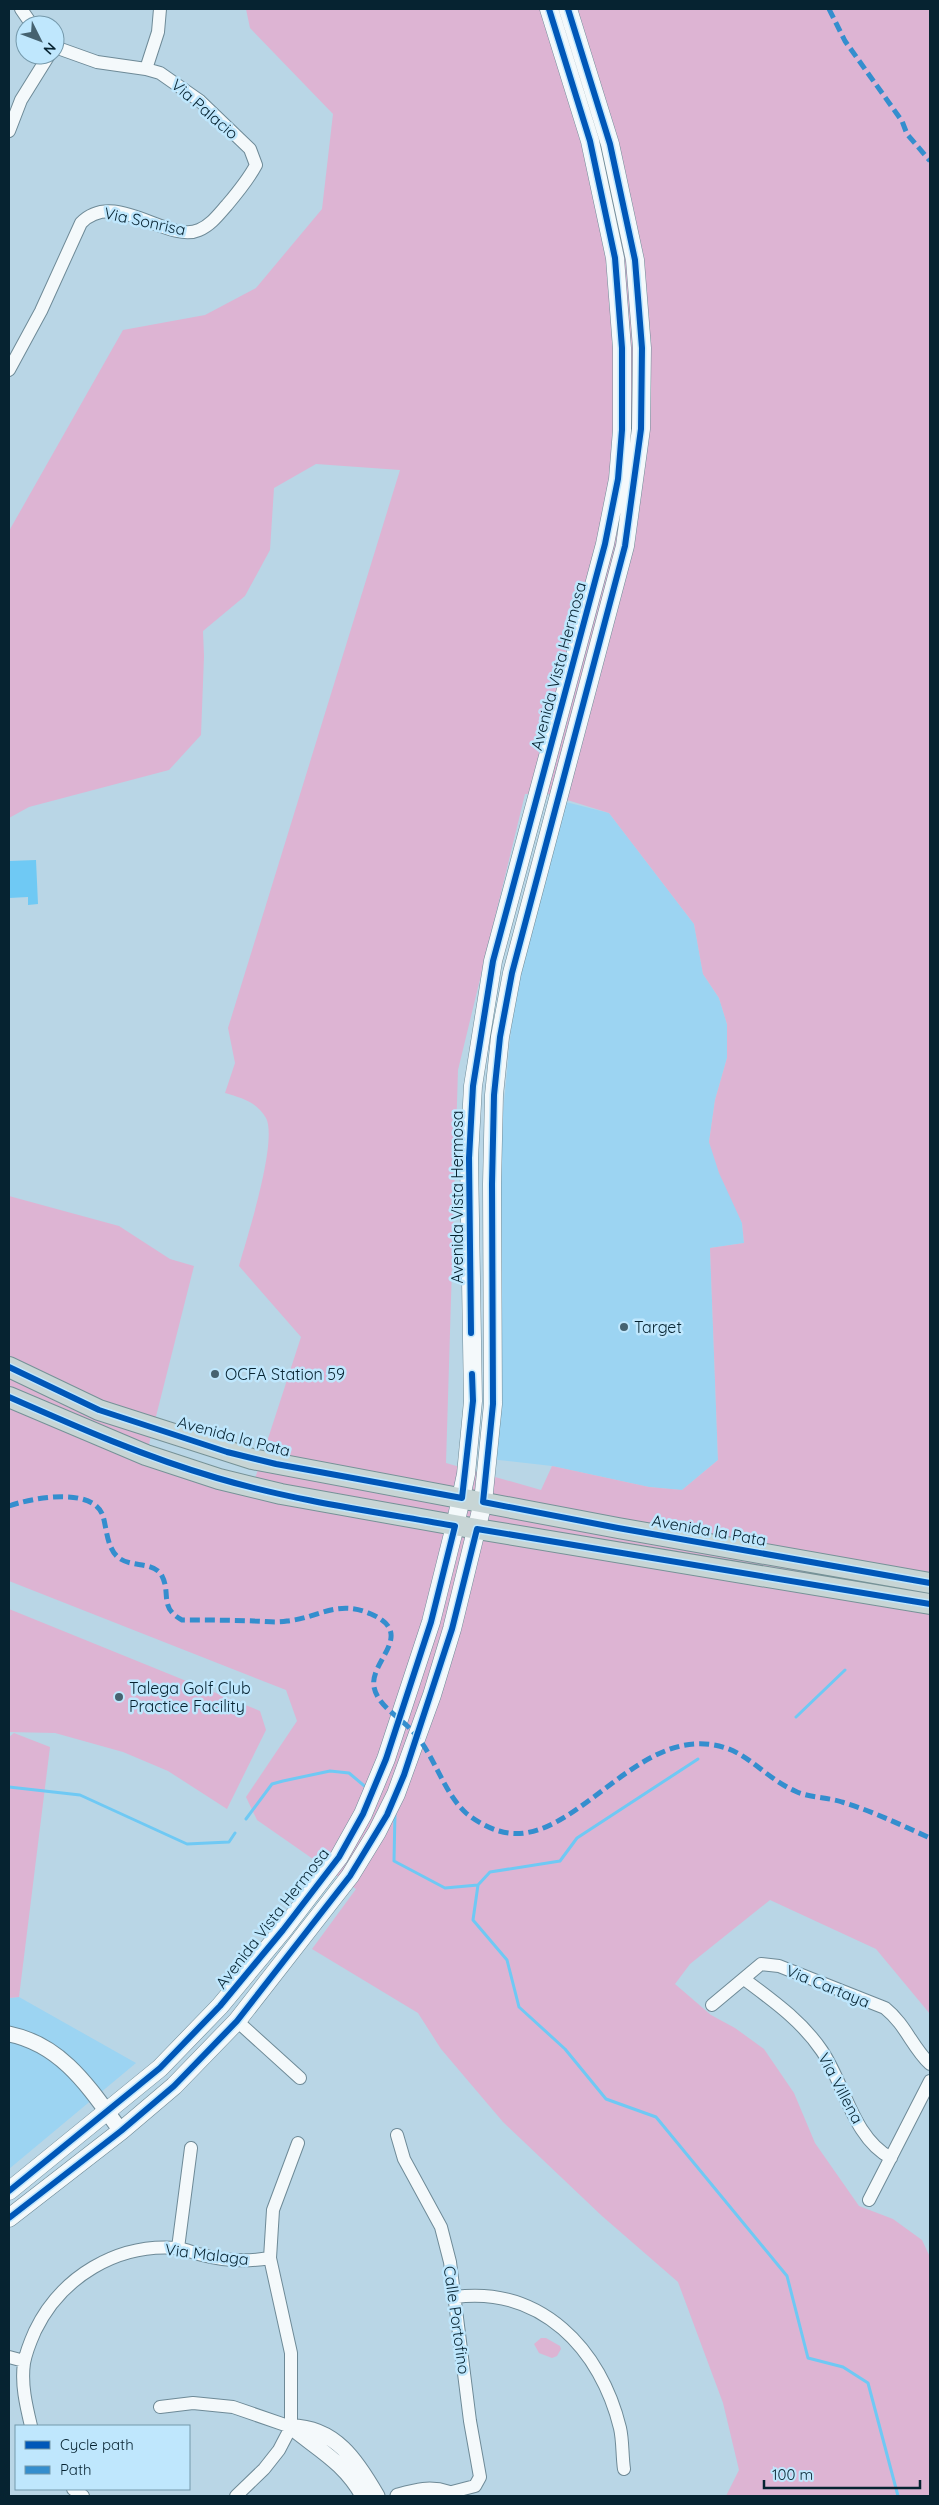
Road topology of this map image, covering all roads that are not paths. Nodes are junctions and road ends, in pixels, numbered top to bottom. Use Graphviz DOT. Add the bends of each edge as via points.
graph roads {
  1 [pos="160,9"];
  2 [pos="549,9"];
  3 [pos="568,9"];
  4 [pos="65,51"];
  5 [pos="42,65"];
  6 [pos="146,69"];
  7 [pos="9,131"];
  8 [pos="256,164"];
  9 [pos="9,370"];
  10 [pos="9,1367"];
  11 [pos="9,1397"];
  12 [pos="462,1498"];
  13 [pos="483,1502"];
  14 [pos="456,1526"];
  15 [pos="477,1529"];
  16 [pos="930,1583"];
  17 [pos="930,1604"];
  18 [pos="744,1979"];
  19 [pos="712,2005"];
  20 [pos="237,2021"];
  21 [pos="9,2034"];
  22 [pos="930,2064"];
  23 [pos="300,2078"];
  24 [pos="930,2081"];
  25 [pos="108,2113"];
  26 [pos="121,2131"];
  27 [pos="397,2135"];
  28 [pos="298,2143"];
  29 [pos="191,2148"];
  30 [pos="891,2158"];
  31 [pos="9,2191"];
  32 [pos="869,2200"];
  33 [pos="9,2218"];
  34 [pos="178,2248"];
  35 [pos="270,2258"];
  36 [pos="456,2297"];
  37 [pos="9,2357"];
  38 [pos="24,2361"];
  39 [pos="160,2407"];
  40 [pos="31,2425"];
  41 [pos="291,2427"];
  42 [pos="624,2469"];
  43 [pos="447,2495"];
  44 [pos="236,2496"];
  45 [pos="363,2496"];
  46 [pos="377,2496"];
  47 [pos="398,2496"];
  1 -- 6 [label="street" via="158,32"];
  2 -- 12 [label="main road, Avenida Vista Hermosa" via="590,141 615,258 622,348 622,430 618,479 605,544 498,942 473,1086 469,1158 473,1401"];
  3 -- 13 [label="main road, Avenida Vista Hermosa" via="610,144 635,260 642,348 641,429 625,546 512,973 500,1037 494,1095 492,1184 493,1404"];
  4 -- 6 [label="street, Via Palacio" via="97,62"];
  5 -- 7 [label="street" via="21,100"];
  6 -- 8 [label="street, Via Palacio" via="160,73 200,101 250,149"];
  8 -- 9 [label="street, Via Sonrisa" via="249,179 210,224 198,231 182,231 101,210 88,216 81,223 42,311"];
  10 -- 12 [label="highway, Avenida la Pata" via="99,1410 227,1452"];
  11 -- 14 [label="highway" via="96,1435 219,1479 335,1505"];
  12 -- 13 [label="highway, Avenida la Pata"];
  12 -- 14 [label="main road, Avenida Vista Hermosa"];
  13 -- 15 [label="main road, Avenida Vista Hermosa"];
  13 -- 16 [label="highway, Avenida la Pata"];
  14 -- 15 [label="highway"];
  14 -- 25 [label="main road, Avenida Vista Hermosa" via="431,1622 386,1759 339,1857 220,2006 160,2068"];
  15 -- 17 [label="highway"];
  15 -- 20 [label="main road, Avenida Vista Hermosa" via="432,1695 404,1775 382,1823 350,1876"];
  18 -- 19 [label="street, Via Cartaya"];
  18 -- 22 [label="street, Via Cartaya" via="762,1964 779,1966 885,2008 899,2020"];
  18 -- 30 [label="street, Via Villena" via="786,2010 822,2051 868,2140"];
  20 -- 23 [label="street"];
  20 -- 26 [label="main road, Avenida Vista Hermosa" via="174,2086"];
  21 -- 25 [label="street" via="38,2044 66,2061"];
  24 -- 30 [label="street"];
  25 -- 26 [label="street"];
  25 -- 31 [label="main road, Avenida Vista Hermosa"];
  26 -- 33 [label="main road, Avenida Vista Hermosa"];
  27 -- 36 [label="street, Calle Portofino" via="404,2159 441,2227"];
  28 -- 35 [label="street, Via Malaga" via="273,2210"];
  29 -- 34 [label="street"];
  30 -- 32 [label="street"];
  34 -- 35 [label="street, Via Malaga" via="203,2256 234,2260"];
  34 -- 38 [label="street, Via Malaga" via="127,2252 102,2261 80,2276 43,2314"];
  35 -- 41 [label="street, Via Malaga" via="291,2353"];
  36 -- 42 [label="street" via="474,2294 502,2298 549,2316 568,2331 603,2380 620,2428"];
  36 -- 43 [label="street, Calle Portofino" via="470,2422 480,2477 475,2486"];
  37 -- 38 [label="street"];
  38 -- 40 [label="street, Via Malaga" via="25,2403"];
  39 -- 41 [label="street" via="193,2403 233,2407"];
  41 -- 44 [label="street, Via Malaga" via="264,2469"];
  41 -- 45 [label="street" via="333,2457"];
  41 -- 46 [label="street" via="309,2427 344,2448 357,2462"];
  43 -- 47 [label="street, Calle Portofino" via="435,2489 423,2489"];
}
